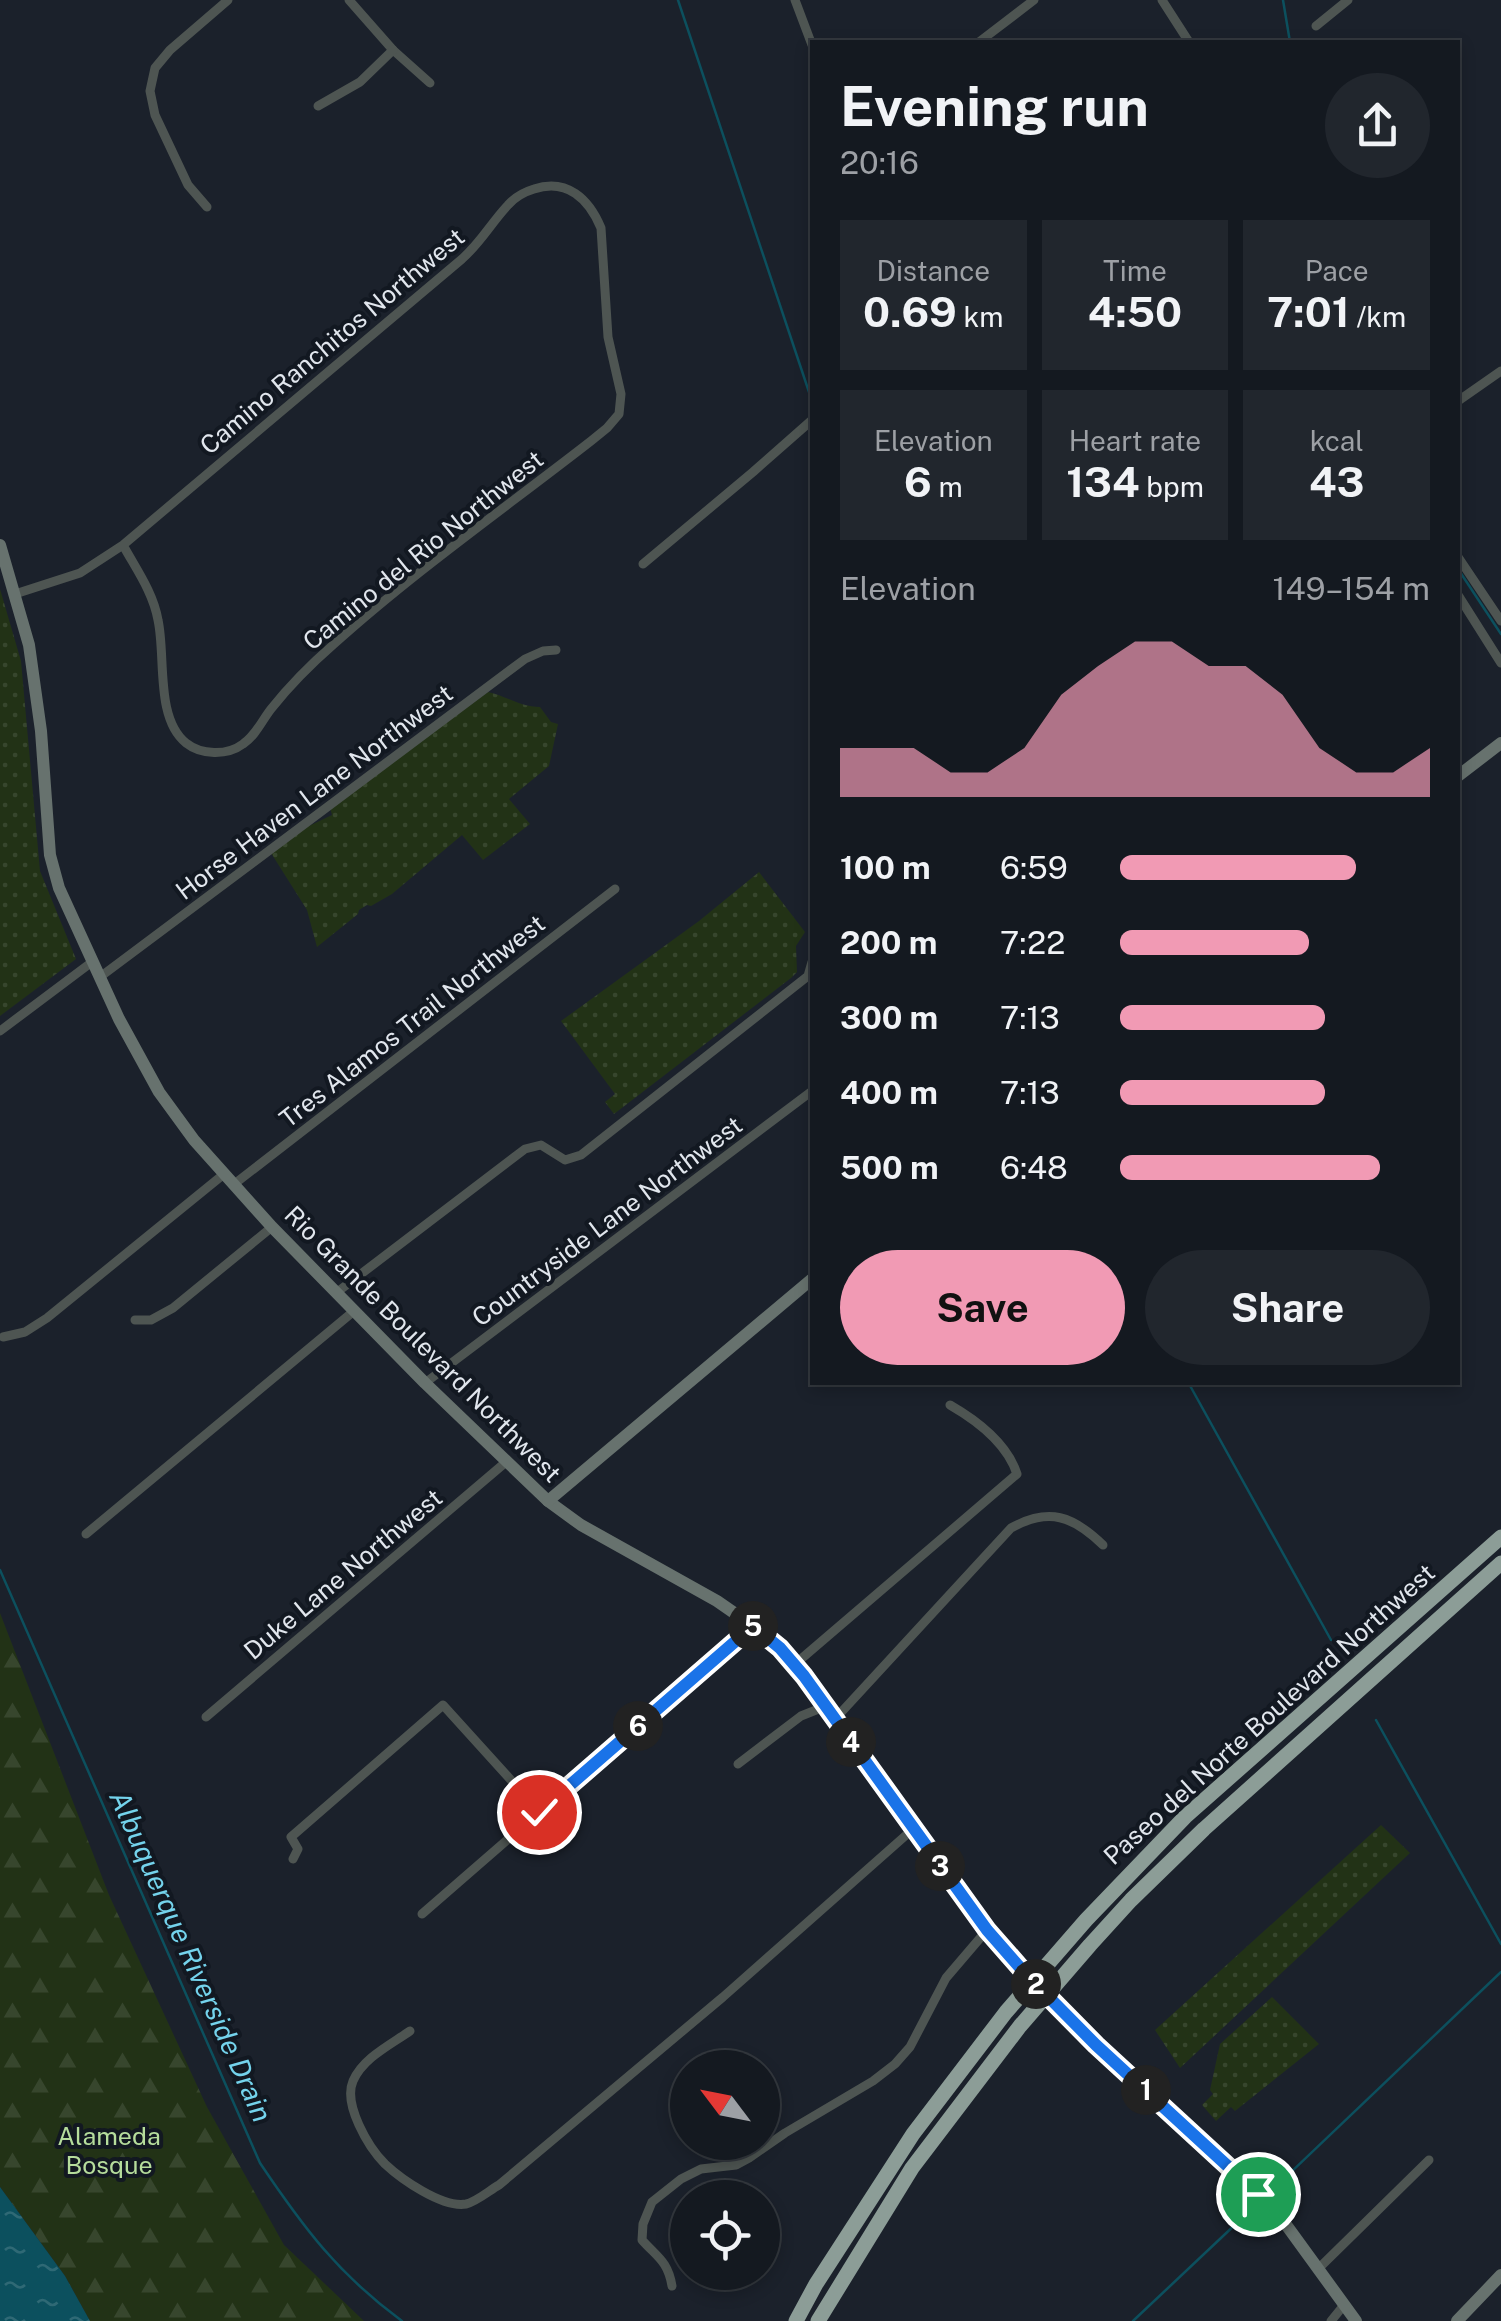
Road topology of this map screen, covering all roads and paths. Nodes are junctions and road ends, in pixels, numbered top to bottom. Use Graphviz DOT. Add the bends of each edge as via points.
graph roads {
  1 [pos="228,0"];
  2 [pos="349,0"];
  3 [pos="795,0"];
  4 [pos="1034,0"];
  5 [pos="1162,0"];
  6 [pos="1348,0"];
  7 [pos="1316,26"];
  8 [pos="810,40"];
  9 [pos="982,40"];
  10 [pos="1188,40"];
  11 [pos="393,50"];
  12 [pos="430,83"];
  13 [pos="318,106"];
  14 [pos="207,208"];
  15 [pos="1501,371"];
  16 [pos="1460,400"];
  17 [pos="619,414"];
  18 [pos="810,422"];
  19 [pos="0,545"];
  20 [pos="122,545"];
  21 [pos="1460,560"];
  22 [pos="642,564"];
  23 [pos="15,594"];
  24 [pos="1460,598"];
  25 [pos="1501,621"];
  26 [pos="556,650"];
  27 [pos="1501,664"];
  28 [pos="1501,744"];
  29 [pos="1460,775"];
  30 [pos="614,889"];
  31 [pos="92,962"];
  32 [pos="810,969"];
  33 [pos="100,976"];
  34 [pos="0,1031"];
  35 [pos="810,1092"];
  36 [pos="228,1180"];
  37 [pos="272,1227"];
  38 [pos="810,1281"];
  39 [pos="336,1293"];
  40 [pos="354,1311"];
  41 [pos="135,1320"];
  42 [pos="3,1337"];
  43 [pos="425,1382"];
  44 [pos="950,1405"];
  45 [pos="506,1462"];
  46 [pos="548,1501"];
  47 [pos="86,1534"];
  48 [pos="1501,1537"];
  49 [pos="1103,1546"];
  50 [pos="1501,1563"];
  51 [pos="753,1626"];
  52 [pos="794,1664"];
  53 [pos="826,1706"];
  54 [pos="206,1717"];
  55 [pos="835,1720"];
  56 [pos="738,1764"];
  57 [pos="539,1812"];
  58 [pos="913,1829"];
  59 [pos="293,1860"];
  60 [pos="422,1914"];
  61 [pos="987,1930"];
  62 [pos="410,2031"];
  63 [pos="1429,2160"];
  64 [pos="682,2180"];
  65 [pos="670,2189"];
  66 [pos="1318,2269"];
  67 [pos="1501,2275"];
  68 [pos="670,2276"];
  69 [pos="1344,2305"];
  70 [pos="796,2321"];
  71 [pos="818,2321"];
  72 [pos="1331,2321"];
  73 [pos="1356,2321"];
  74 [pos="1457,2321"];
  1 -- 14 [label="street" via="170,50 155,68 150,91 188,185"];
  2 -- 11 [label="street"];
  3 -- 8 [label="street"];
  4 -- 9 [label="street"];
  5 -- 10 [label="street"];
  6 -- 7 [label="street"];
  11 -- 12 [label="street"];
  11 -- 13 [label="street" via="360,82"];
  15 -- 16 [label="street"];
  17 -- 20 [label="street, Camino del Rio Northwest" via="356,624 300,674 250,737 224,752 200,752 171,725 158,620"];
  17 -- 20 [label="street, Camino Ranchitos Northwest" via="601,228 571,189 541,186 509,203 462,260"];
  18 -- 22 [label="street"];
  19 -- 23 [label="street, Rio Grande Boulevard Northwest"];
  20 -- 23 [label="street, Camino Ranchitos Northwest" via="80,573"];
  21 -- 25 [label="street"];
  23 -- 31 [label="street, Rio Grande Boulevard Northwest" via="41,731 50,854"];
  24 -- 27 [label="street"];
  26 -- 33 [label="street, Horse Haven Lane Northwest" via="525,659"];
  28 -- 29 [label="street"];
  30 -- 36 [label="street, Tres Alamos Trail Northwest"];
  31 -- 33 [label="street, Rio Grande Boulevard Northwest"];
  31 -- 34 [label="street"];
  32 -- 39 [label="street" via="581,1155 565,1160 541,1145 524,1149"];
  33 -- 36 [label="street, Rio Grande Boulevard Northwest" via="160,1092"];
  35 -- 43 [label="street, Countryside Lane Northwest"];
  36 -- 37 [label="street, Rio Grande Boulevard Northwest"];
  36 -- 42 [label="street, Tres Alamos Trail Northwest" via="48,1318"];
  37 -- 39 [label="street, Rio Grande Boulevard Northwest"];
  37 -- 41 [label="street" via="173,1308"];
  38 -- 46 [label="street"];
  39 -- 40 [label="street, Rio Grande Boulevard Northwest"];
  40 -- 43 [label="street, Rio Grande Boulevard Northwest"];
  40 -- 47 [label="street"];
  43 -- 45 [label="street, Rio Grande Boulevard Northwest"];
  44 -- 52 [label="street" via="997,1441 1016,1474"];
  45 -- 46 [label="street, Rio Grande Boulevard Northwest"];
  45 -- 54 [label="street, Duke Lane Northwest"];
  46 -- 51 [label="street, Rio Grande Boulevard Northwest"];
  48 -- 70 [label="highway, Paseo del Norte Boulevard Northwest" via="1185,1817 1086,1920 912,2134"];
  49 -- 55 [label="street" via="1066,1518 1031,1517 1011,1528"];
  50 -- 71 [label="highway, Paseo del Norte Boulevard Northwest" via="1204,1829 1090,1945 912,2168"];
  51 -- 52 [label="street, Rio Grande Boulevard Northwest"];
  51 -- 57 [label="street"];
  52 -- 53 [label="street, Rio Grande Boulevard Northwest"];
  53 -- 55 [label="street, Rio Grande Boulevard Northwest"];
  53 -- 56 [label="street" via="801,1716"];
  55 -- 58 [label="street, Rio Grande Boulevard Northwest"];
  57 -- 59 [label="street" via="443,1705 291,1837 298,1849"];
  57 -- 60 [label="street"];
  58 -- 61 [label="street, Rio Grande Boulevard Northwest"];
  58 -- 62 [label="street" via="724,1997 499,2185 466,2204 428,2195 384,2164 351,2104 352,2083 369,2059"];
  61 -- 64 [label="street" via="946,1978 896,2064 749,2158"];
  61 -- 66 [label="street, Rio Grande Boulevard Northwest, bridge" via="1096,2045 1262,2198"];
  63 -- 66 [label="street"];
  65 -- 68 [label="street" via="652,2202 642,2240"];
  66 -- 69 [label="street, Rio Grande Boulevard Northwest"];
  67 -- 74 [label="street"];
  69 -- 72 [label="street"];
  69 -- 73 [label="street, Rio Grande Boulevard Northwest"];
}
